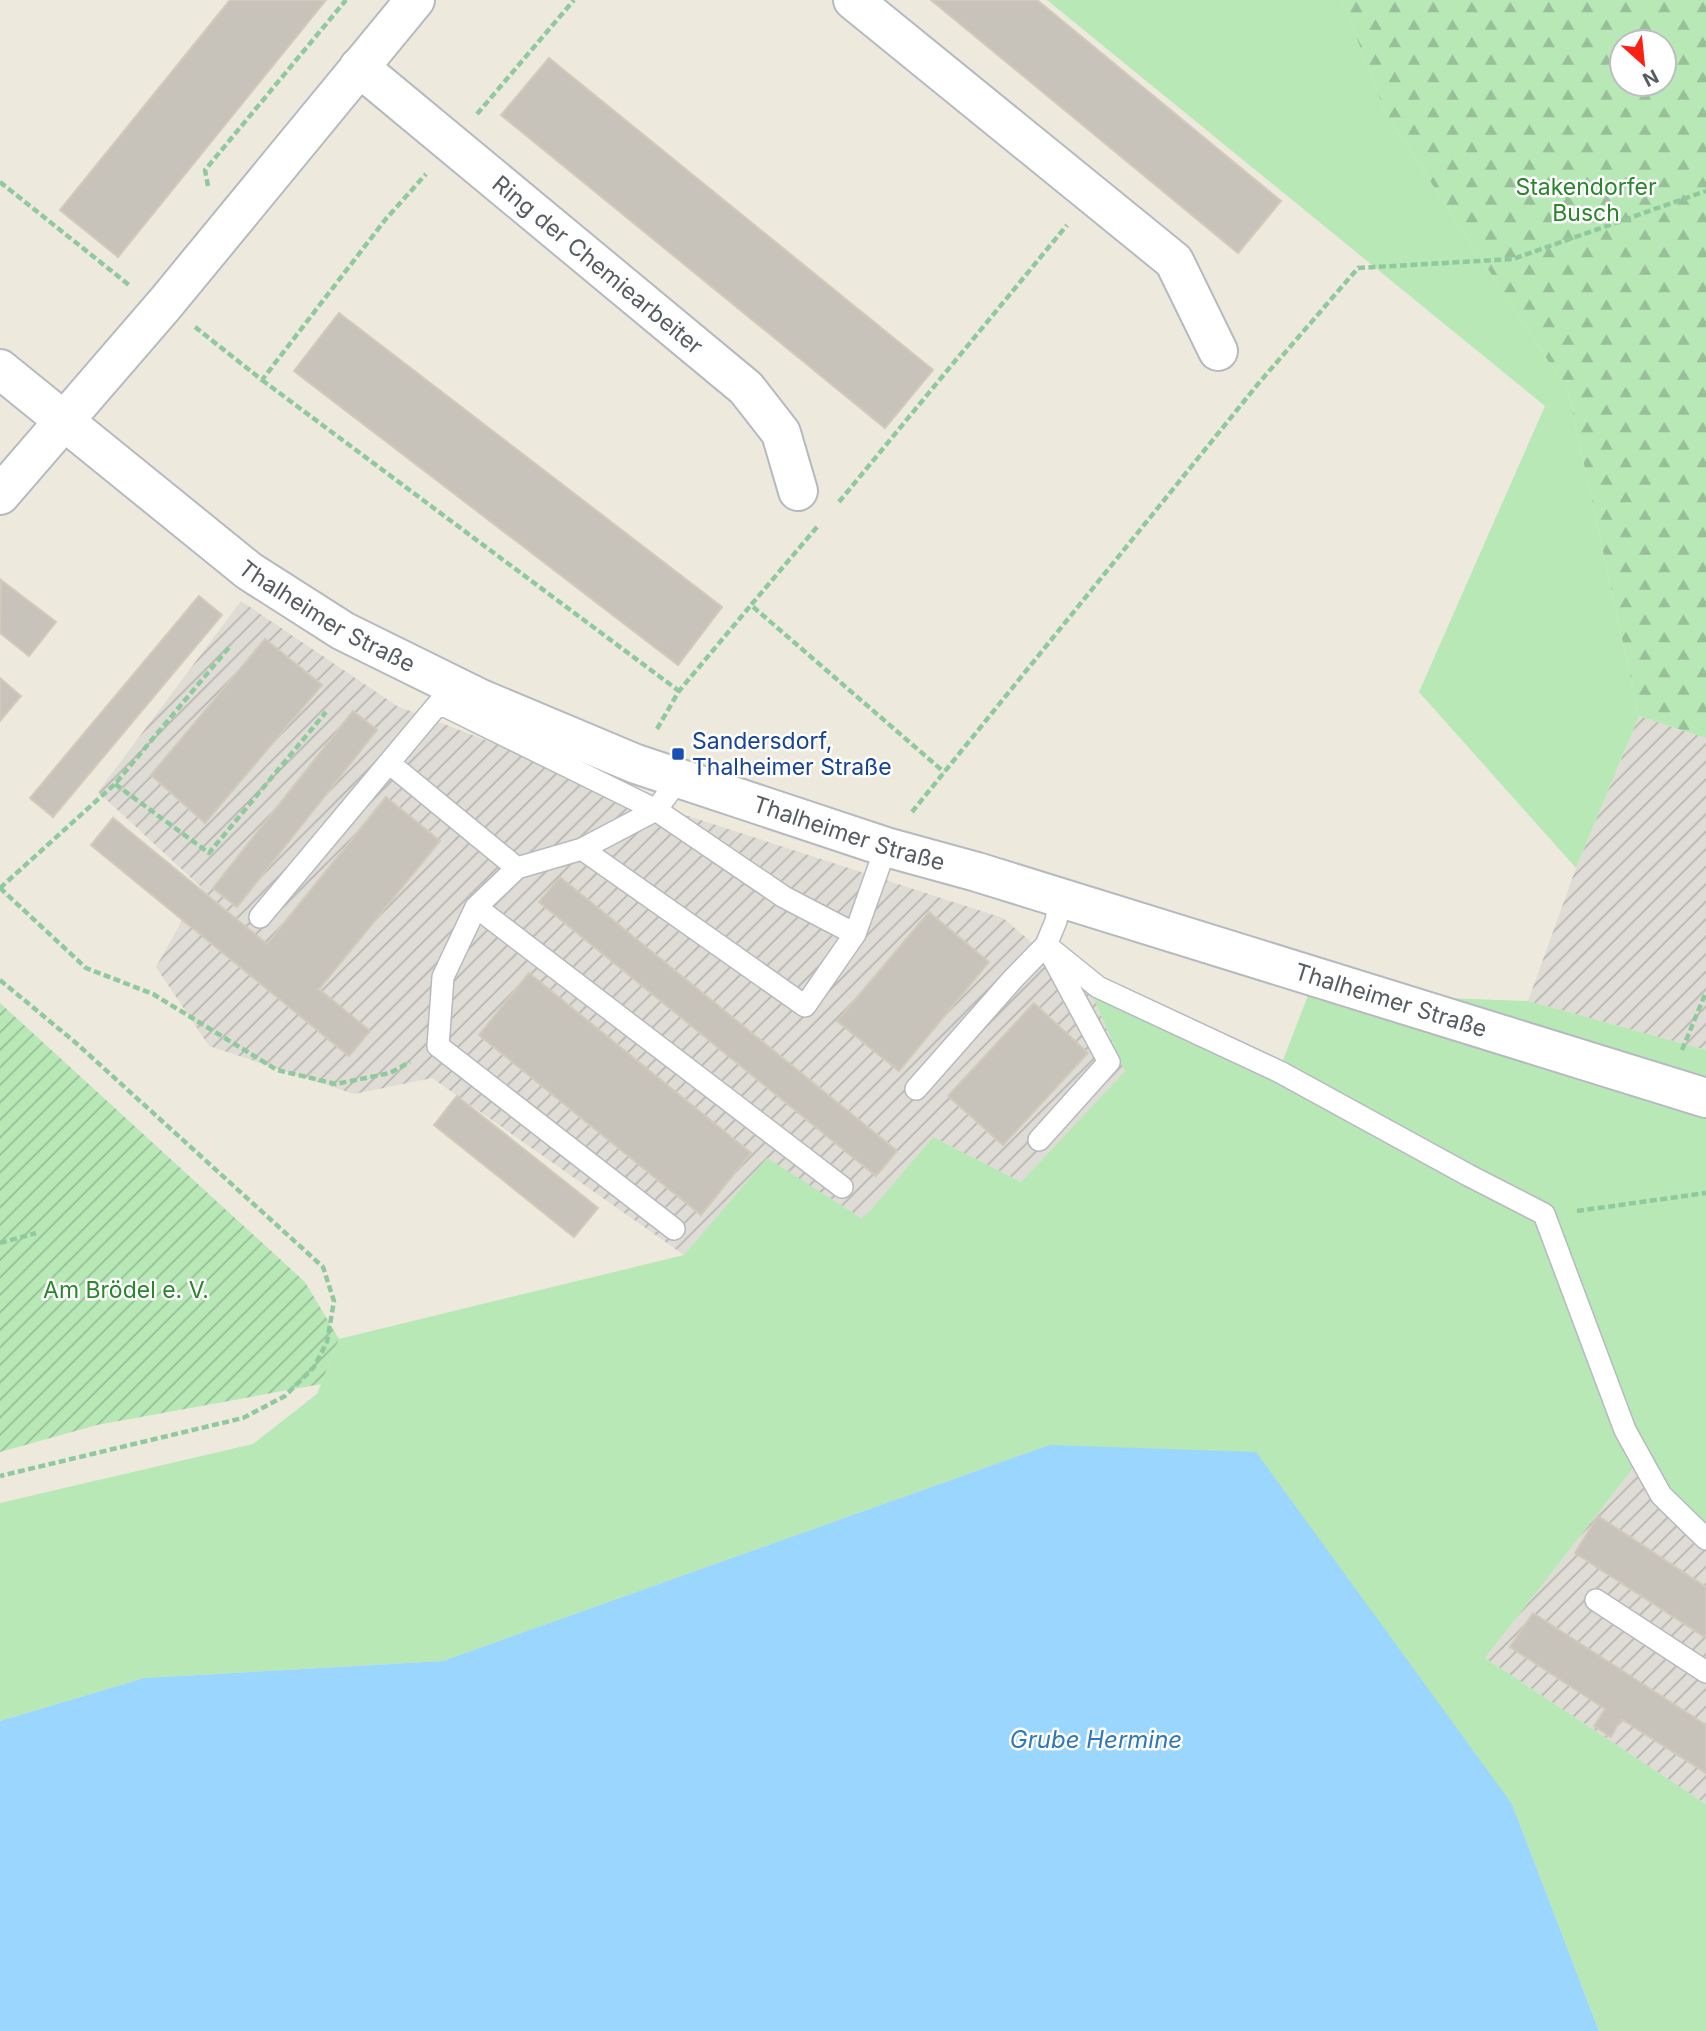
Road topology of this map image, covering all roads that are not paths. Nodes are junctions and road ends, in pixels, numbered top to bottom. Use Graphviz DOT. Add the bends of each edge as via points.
graph roads {
  1 [pos="415,0"];
  2 [pos="853,0"];
  3 [pos="359,67"];
  4 [pos="1218,352"];
  5 [pos="0,369"];
  6 [pos="64,421"];
  7 [pos="798,491"];
  8 [pos="0,495"];
  9 [pos="389,763"];
  10 [pos="678,780"];
  11 [pos="656,810"];
  12 [pos="886,846"];
  13 [pos="582,849"];
  14 [pos="517,869"];
  15 [pos="1060,897"];
  16 [pos="476,907"];
  17 [pos="260,917"];
  18 [pos="855,934"];
  19 [pos="1046,945"];
  20 [pos="916,1089"];
  21 [pos="1706,1098"];
  22 [pos="1039,1140"];
  23 [pos="842,1186"];
  24 [pos="674,1229"];
  25 [pos="1706,1539"];
  26 [pos="1596,1600"];
  27 [pos="1706,1672"];
  1 -- 3 [label="street"];
  2 -- 4 [label="street" via="1174,261"];
  3 -- 6 [label="street"];
  3 -- 7 [label="street, Ring der Chemiearbeiter" via="746,387 780,433"];
  5 -- 6 [label="street, Thalheimer Straße"];
  6 -- 8 [label="street"];
  6 -- 10 [label="street, Thalheimer Straße" via="249,571 343,631 481,699"];
  9 -- 11 [label="lane" via="439,703"];
  9 -- 14 [label="lane"];
  9 -- 17 [label="lane"];
  10 -- 11 [label="lane"];
  10 -- 12 [label="street, Thalheimer Straße"];
  11 -- 13 [label="lane"];
  11 -- 18 [label="lane" via="784,897"];
  12 -- 15 [label="street, Thalheimer Straße"];
  12 -- 18 [label="lane"];
  13 -- 14 [label="lane"];
  13 -- 18 [label="lane" via="805,1006"];
  14 -- 16 [label="lane"];
  15 -- 19 [label="lane"];
  15 -- 21 [label="street, Thalheimer Straße"];
  16 -- 23 [label="lane"];
  16 -- 24 [label="lane" via="443,977 438,1046"];
  19 -- 20 [label="lane"];
  19 -- 22 [label="lane" via="1109,1062"];
  19 -- 25 [label="lane" via="1098,987 1280,1072 1544,1214 1625,1430 1661,1495"];
  26 -- 27 [label="lane"];
}
